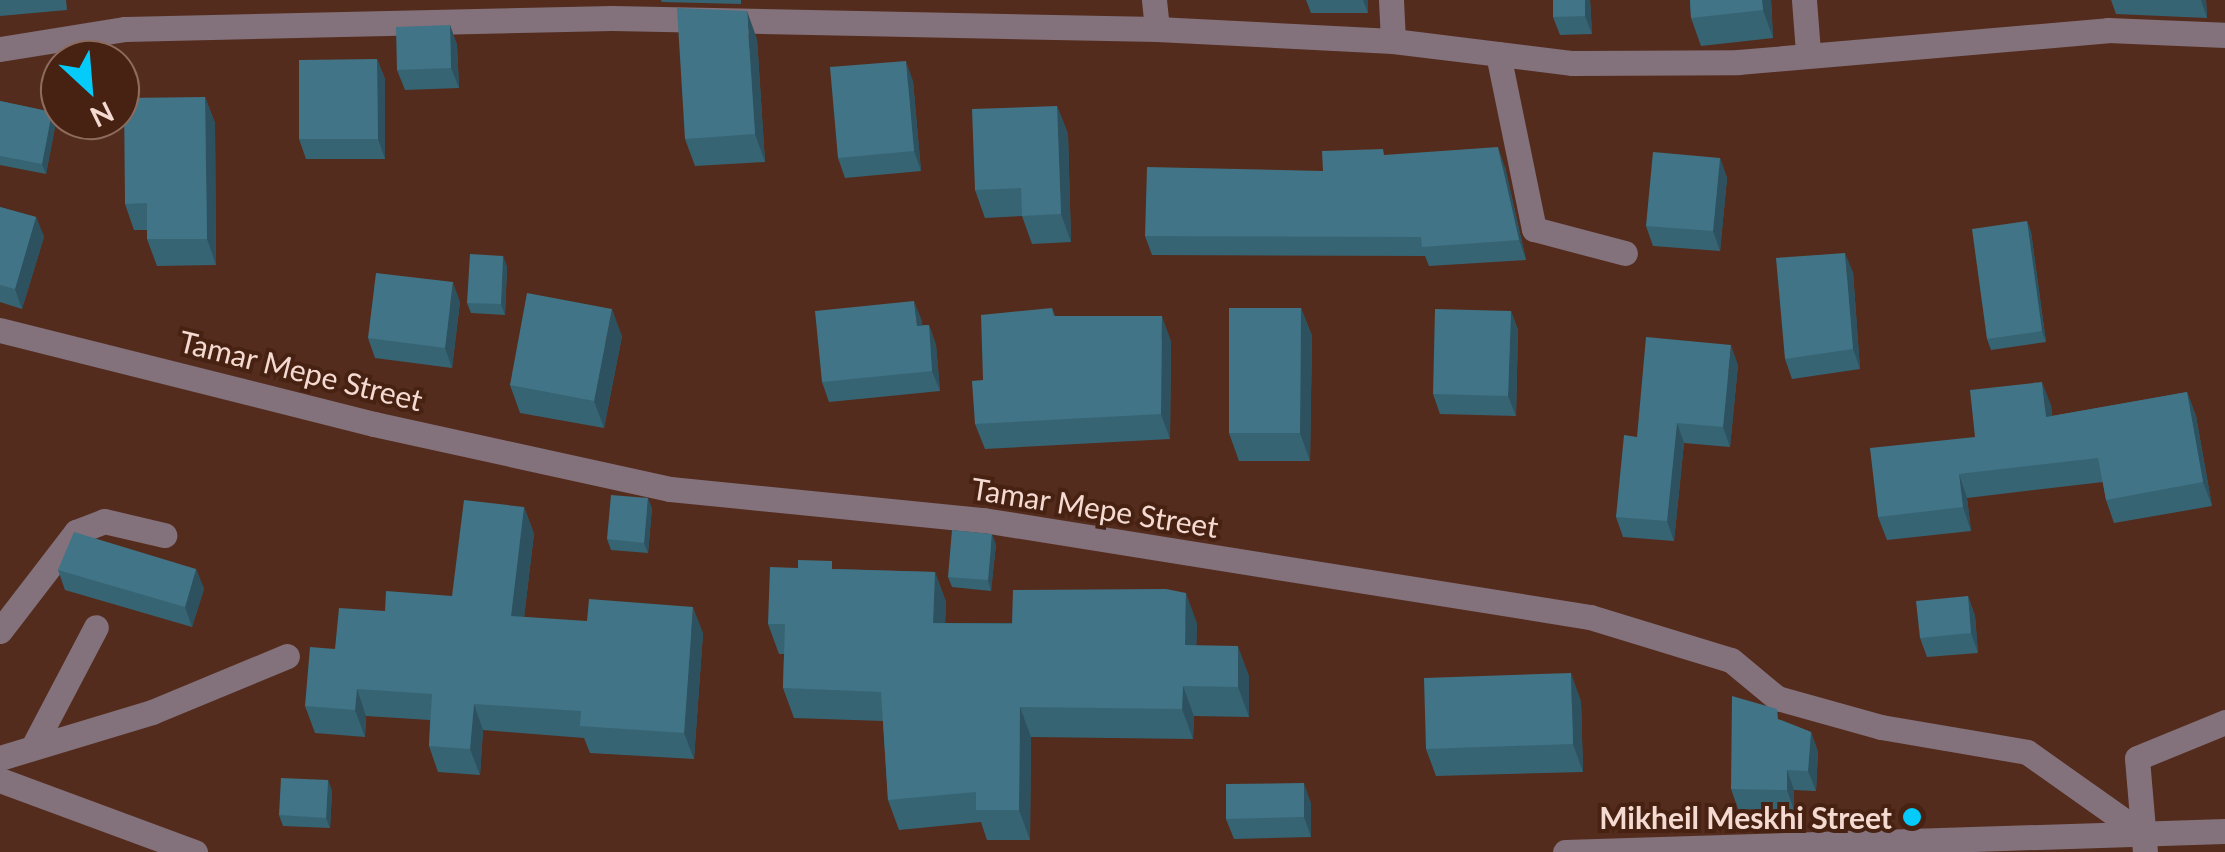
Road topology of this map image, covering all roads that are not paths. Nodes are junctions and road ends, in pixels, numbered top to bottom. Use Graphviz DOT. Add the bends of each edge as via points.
graph roads {
  1 [pos="850,0"];
  2 [pos="1154,0"];
  3 [pos="1392,0"];
  4 [pos="1804,0"];
  5 [pos="611,9"];
  6 [pos="849,26"];
  7 [pos="1157,29"];
  8 [pos="2225,34"];
  9 [pos="1393,42"];
  10 [pos="0,49"];
  11 [pos="1808,52"];
  12 [pos="1498,54"];
  13 [pos="1625,253"];
  14 [pos="0,330"];
  15 [pos="164,535"];
  16 [pos="96,627"];
  17 [pos="0,631"];
  18 [pos="287,656"];
  19 [pos="2225,722"];
  20 [pos="34,745"];
  21 [pos="0,758"];
  22 [pos="0,780"];
  23 [pos="2225,816"];
  24 [pos="2195,829"];
  25 [pos="2225,831"];
  26 [pos="2144,843"];
  27 [pos="195,852"];
  28 [pos="1566,852"];
  1 -- 6 [label="street"];
  2 -- 7 [label="street"];
  3 -- 9 [label="street"];
  4 -- 11 [label="street"];
  5 -- 6 [label="street"];
  5 -- 10 [label="street" via="125,29"];
  6 -- 7 [label="street"];
  7 -- 9 [label="street"];
  8 -- 11 [label="street" via="2108,30"];
  9 -- 12 [label="street"];
  11 -- 12 [label="street" via="1738,62 1574,63"];
  12 -- 13 [label="street" via="1534,229"];
  14 -- 26 [label="street, Tamar Mepe Street" via="374,424 670,489 984,520 1590,618 1731,660 1778,698 1881,727 2027,752"];
  15 -- 17 [label="street" via="104,521 76,532"];
  16 -- 20 [label="street"];
  18 -- 20 [label="street" via="152,712"];
  19 -- 26 [label="street" via="2137,758"];
  20 -- 21 [label="street"];
  22 -- 27 [label="street"];
  23 -- 24 [label="street"];
  24 -- 25 [label="street"];
  24 -- 26 [label="street"];
  26 -- 28 [label="street"];
}
